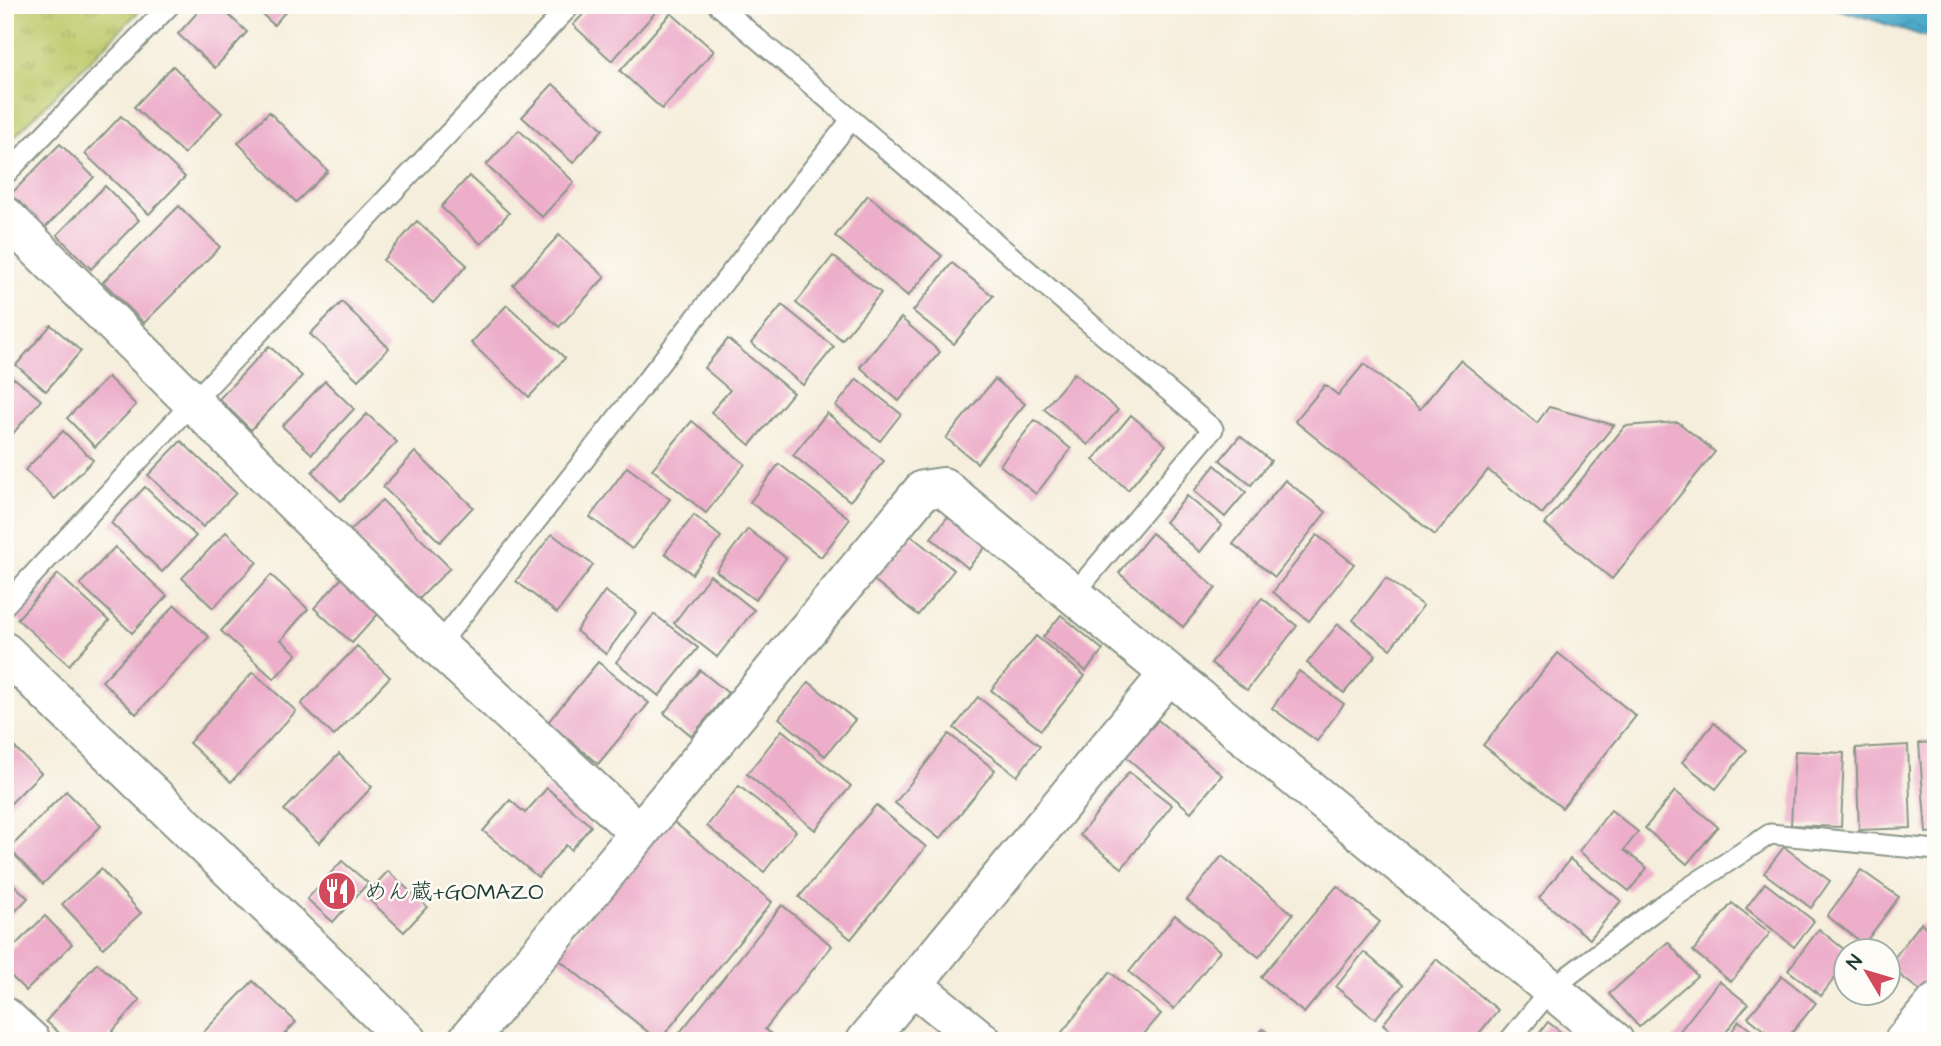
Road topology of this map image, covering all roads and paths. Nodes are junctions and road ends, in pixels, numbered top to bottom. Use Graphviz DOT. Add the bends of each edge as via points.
graph roads {
  1 [pos="170,5"];
  2 [pos="571,5"];
  3 [pos="718,5"];
  4 [pos="851,120"];
  5 [pos="5,175"];
  6 [pos="5,216"];
  7 [pos="192,404"];
  8 [pos="1072,596"];
  9 [pos="5,605"];
  10 [pos="438,646"];
  11 [pos="5,652"];
  12 [pos="1168,675"];
  13 [pos="639,833"];
  14 [pos="1936,850"];
  15 [pos="913,985"];
  16 [pos="1551,989"];
  17 [pos="1936,1003"];
  18 [pos="5,1017"];
  19 [pos="31,1041"];
  20 [pos="408,1041"];
  21 [pos="467,1041"];
  22 [pos="866,1041"];
  23 [pos="982,1041"];
  24 [pos="1509,1041"];
  25 [pos="1614,1041"];
  26 [pos="1904,1041"];
  1 -- 5 [label="lane"];
  2 -- 7 [label="lane"];
  3 -- 4 [label="lane"];
  4 -- 8 [label="lane" via="1213,429"];
  4 -- 10 [label="lane"];
  6 -- 7 [label="street"];
  7 -- 9 [label="lane"];
  7 -- 10 [label="street"];
  8 -- 12 [label="street"];
  8 -- 13 [label="street" via="943,487 923,490"];
  10 -- 13 [label="street"];
  11 -- 20 [label="street"];
  12 -- 15 [label="street"];
  12 -- 16 [label="street"];
  13 -- 21 [label="street"];
  14 -- 16 [label="lane" via="1770,834 1661,906"];
  15 -- 22 [label="street"];
  15 -- 23 [label="street"];
  16 -- 24 [label="lane"];
  16 -- 25 [label="street"];
  17 -- 26 [label="street"];
  18 -- 19 [label="street"];
}
